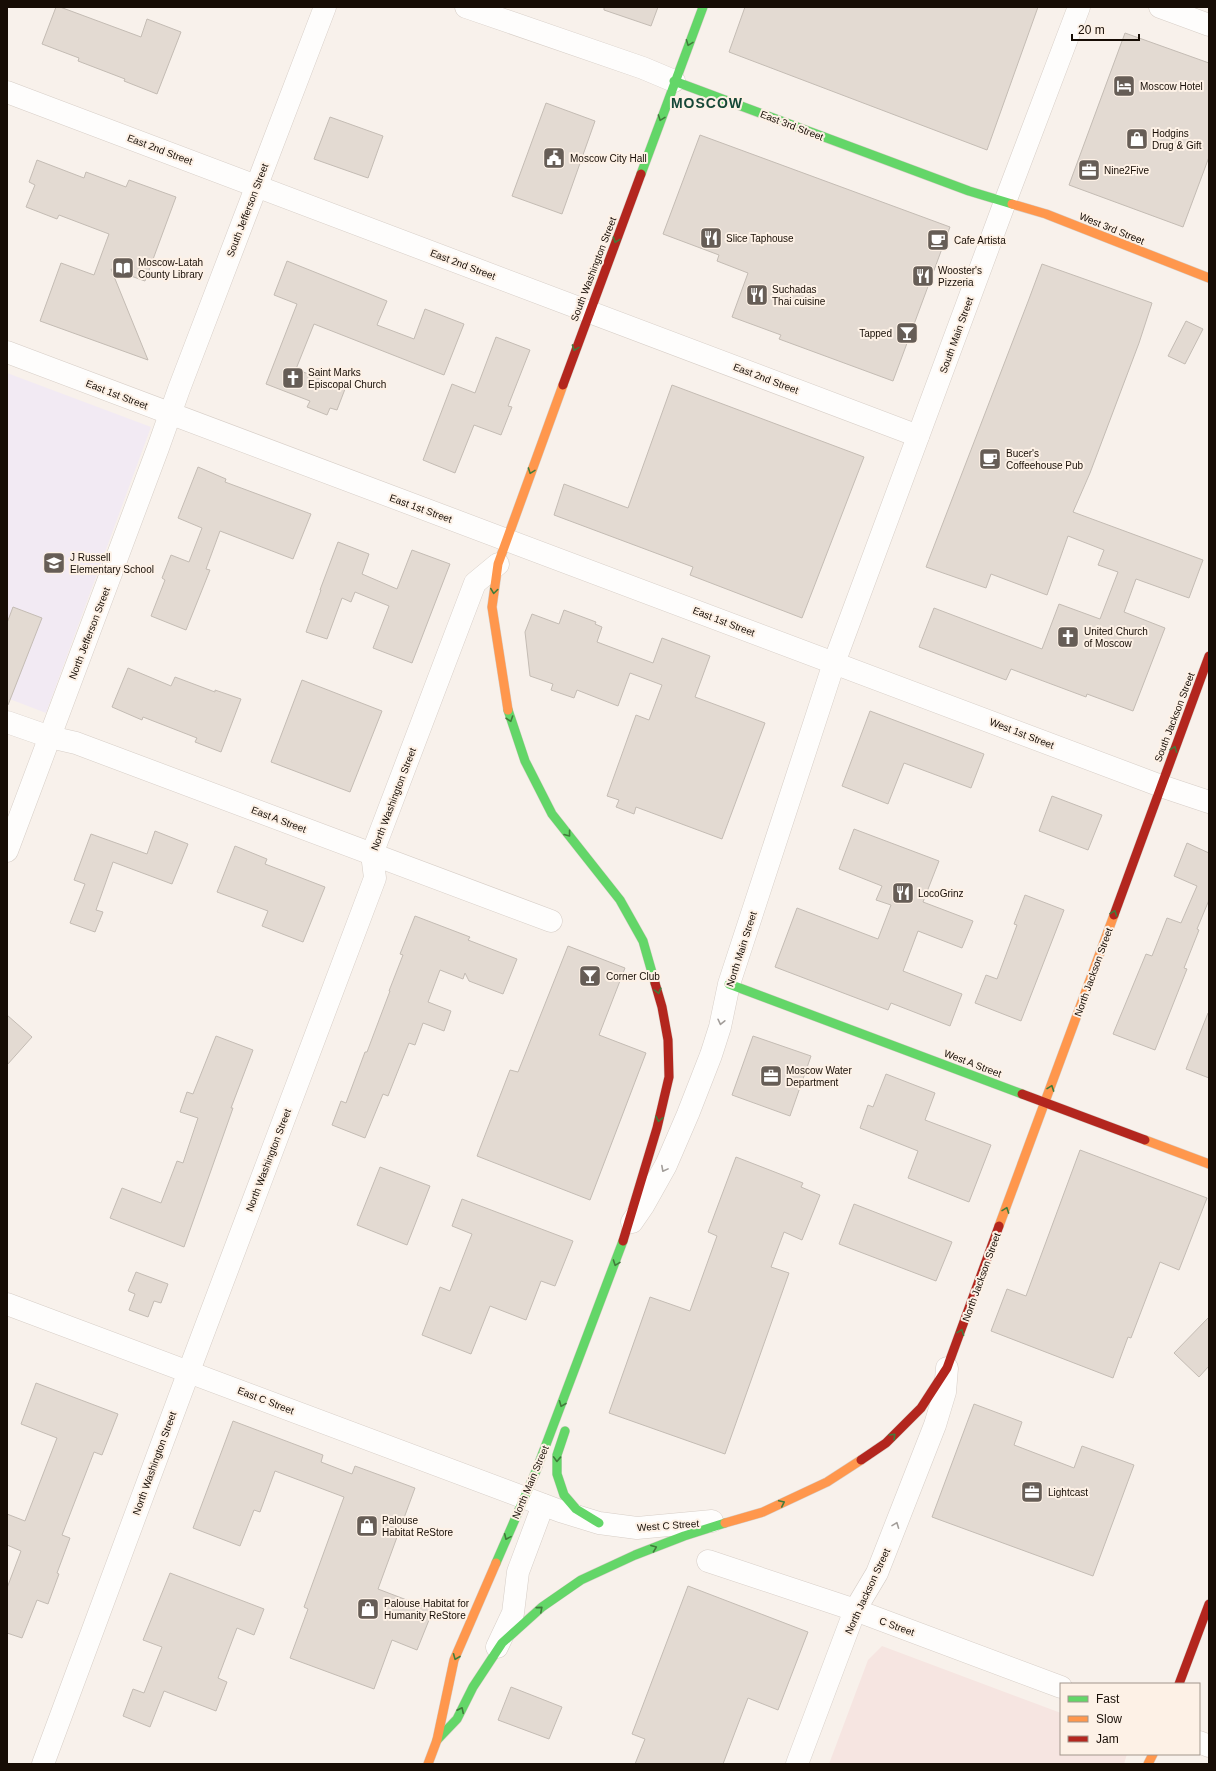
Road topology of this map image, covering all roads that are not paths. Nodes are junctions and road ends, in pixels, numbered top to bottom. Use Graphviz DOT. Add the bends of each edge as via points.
graph roads {
  1 [pos="325,7"];
  2 [pos="466,7"];
  3 [pos="703,7"];
  4 [pos="1079,7"];
  5 [pos="1160,7"];
  6 [pos="1209,25"];
  7 [pos="674,81"];
  8 [pos="7,92"];
  9 [pos="256,186"];
  10 [pos="1005,202"];
  11 [pos="1209,278"];
  12 [pos="589,312"];
  13 [pos="7,352"];
  14 [pos="170,414"];
  15 [pos="918,436"];
  16 [pos="507,539"];
  17 [pos="498,564"];
  18 [pos="1209,656"];
  19 [pos="834,663"];
  20 [pos="7,722"];
  21 [pos="50,737"];
  22 [pos="1160,786"];
  23 [pos="1209,802"];
  24 [pos="7,851"];
  25 [pos="372,854"];
  26 [pos="551,921"];
  27 [pos="729,984"];
  28 [pos="1045,1103"];
  29 [pos="1209,1164"];
  30 [pos="629,1226"];
  31 [pos="7,1304"];
  32 [pos="576,1368"];
  33 [pos="947,1368"];
  34 [pos="189,1371"];
  35 [pos="576,1389"];
  36 [pos="568,1422"];
  37 [pos="533,1501"];
  38 [pos="745,1517"];
  39 [pos="599,1523"];
  40 [pos="708,1560"];
  41 [pos="1209,1604"];
  42 [pos="855,1610"];
  43 [pos="495,1651"];
  44 [pos="1179,1683"];
  45 [pos="1060,1687"];
  46 [pos="437,1740"];
  47 [pos="1152,1755"];
  48 [pos="43,1764"];
  49 [pos="428,1764"];
  50 [pos="796,1764"];
  51 [pos="1148,1764"];
  1 -- 9 [label="street, South Jefferson Street"];
  2 -- 7 [label="street, East 3rd Street"];
  3 -- 7 [label="main road, South Washington Street, one-way"];
  4 -- 10 [label="street, South Main Street"];
  5 -- 6 [label="street"];
  7 -- 10 [label="main road, East 3rd Street"];
  7 -- 12 [label="main road, South Washington Street, one-way"];
  8 -- 9 [label="street, East 2nd Street"];
  9 -- 12 [label="street, East 2nd Street"];
  9 -- 14 [label="street, South Jefferson Street"];
  10 -- 11 [label="main road, West 3rd Street" via="1046,214"];
  10 -- 15 [label="street, South Main Street"];
  12 -- 15 [label="street, East 2nd Street"];
  12 -- 16 [label="main road, South Washington Street, one-way"];
  13 -- 14 [label="street, East 1st Street"];
  14 -- 16 [label="street, East 1st Street"];
  14 -- 21 [label="street, North Jefferson Street"];
  15 -- 19 [label="street, South Main Street"];
  16 -- 17 [label="main road, South Washington Street"];
  16 -- 19 [label="street, East 1st Street"];
  17 -- 25 [label="street, North Washington Street" via="475,583"];
  17 -- 30 [label="main road, North Main Street, one-way" via="492,607 508,711 525,761 552,814 620,900 643,941 662,1007 668,1040 668,1077 657,1128"];
  22 -- 18 [label="main road, South Jackson Street, one-way"];
  19 -- 22 [label="street, West 1st Street"];
  19 -- 27 [label="street, North Main Street"];
  20 -- 21 [label="street, East A Street"];
  21 -- 24 [label="street, North Jefferson Street"];
  21 -- 25 [label="street, East A Street" via="76,743"];
  22 -- 23 [label="street, West 1st Street"];
  28 -- 22 [label="main road, North Jackson Street, one-way"];
  25 -- 26 [label="street, East A Street"];
  25 -- 34 [label="street, North Washington Street" via="375,878"];
  27 -- 28 [label="main road, West A Street"];
  27 -- 30 [label="street, North Main Street, one-way" via="712,1055 688,1114 666,1165 644,1206"];
  28 -- 29 [label="main road, West A Street"];
  33 -- 28 [label="main road, North Jackson Street, one-way"];
  30 -- 32 [label="main road, North Main Street, one-way"];
  31 -- 34 [label="street, East C Street"];
  32 -- 35 [label="main road"];
  32 -- 37 [label="main road, North Main Street, one-way"];
  38 -- 33 [label="main road, North Main Street, one-way" via="763,1512 827,1482 886,1443 920,1408"];
  42 -- 33 [label="street, North Jackson Street, one-way" via="877,1573 935,1425 945,1392"];
  34 -- 37 [label="street, East C Street"];
  34 -- 48 [label="street, North Washington Street"];
  36 -- 39 [label="main road, one-way" via="556,1455 557,1474 564,1495 576,1509"];
  37 -- 39 [label="street, West C Street"];
  37 -- 43 [label="street, North Main Street" via="518,1572 514,1613"];
  37 -- 46 [label="main road, North Main Street, one-way" via="454,1660"];
  38 -- 39 [label="street, West C Street" via="638,1528"];
  43 -- 38 [label="main road, North Main Street, one-way" via="542,1606 581,1580 649,1550"];
  40 -- 42 [label="street, C Street"];
  41 -- 44 [label="main road"];
  42 -- 45 [label="street, C Street"];
  42 -- 50 [label="street, North Jackson Street"];
  46 -- 43 [label="main road, North Main Street, one-way" via="457,1719"];
  46 -- 49 [label="main road, North Main Street"];
  47 -- 51 [label="main road"];
}
